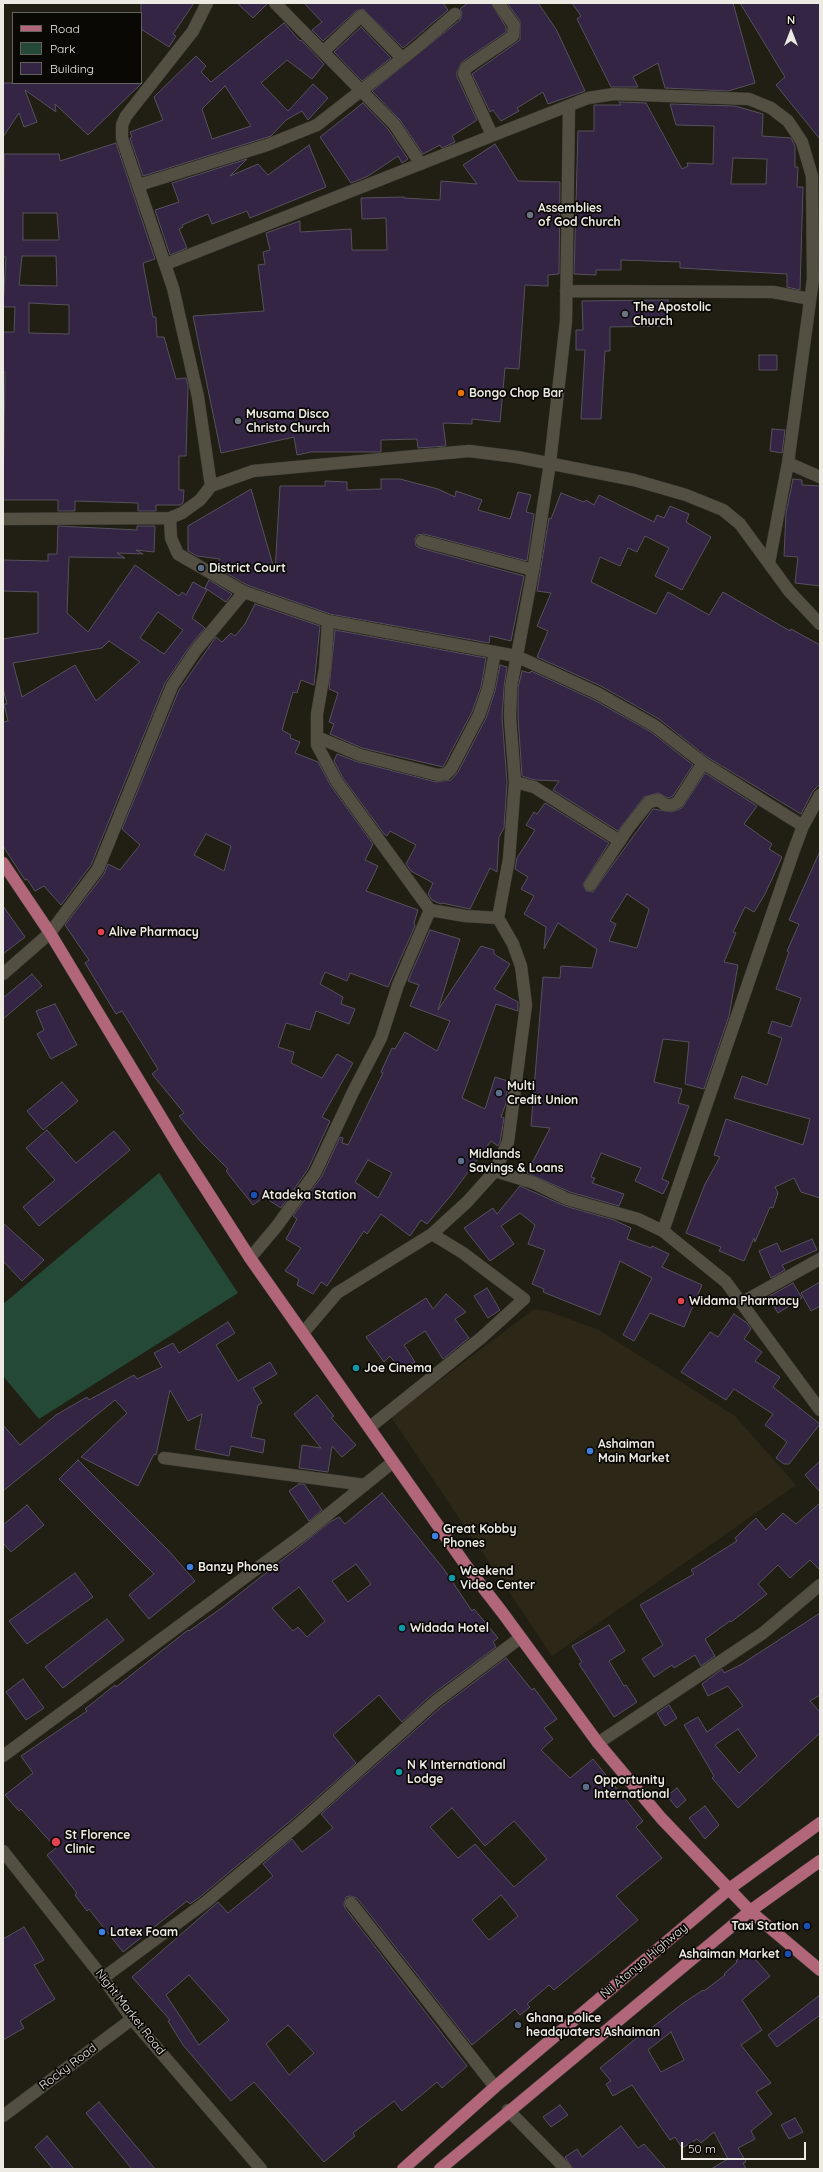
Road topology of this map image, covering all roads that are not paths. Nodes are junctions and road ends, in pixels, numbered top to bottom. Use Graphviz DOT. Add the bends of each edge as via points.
graph roads {
  1 [pos="208,3"];
  2 [pos="275,3"];
  3 [pos="498,3"];
  4 [pos="455,14"];
  5 [pos="324,51"];
  6 [pos="402,58"];
  7 [pos="362,90"];
  8 [pos="569,106"];
  9 [pos="492,135"];
  10 [pos="421,164"];
  11 [pos="139,185"];
  12 [pos="166,264"];
  13 [pos="816,279"];
  14 [pos="566,291"];
  15 [pos="810,299"];
  16 [pos="788,462"];
  17 [pos="550,463"];
  18 [pos="820,477"];
  19 [pos="211,486"];
  20 [pos="170,518"];
  21 [pos="3,519"];
  22 [pos="422,540"];
  23 [pos="769,563"];
  24 [pos="533,570"];
  25 [pos="244,592"];
  26 [pos="328,621"];
  27 [pos="820,624"];
  28 [pos="495,652"];
  29 [pos="516,656"];
  30 [pos="317,737"];
  31 [pos="703,762"];
  32 [pos="515,782"];
  33 [pos="820,795"];
  34 [pos="803,826"];
  35 [pos="620,841"];
  36 [pos="3,863"];
  37 [pos="590,885"];
  38 [pos="430,910"];
  39 [pos="498,918"];
  40 [pos="50,933"];
  41 [pos="3,974"];
  42 [pos="496,1171"];
  43 [pos="663,1231"];
  44 [pos="432,1234"];
  45 [pos="250,1258"];
  46 [pos="820,1259"];
  47 [pos="741,1303"];
  48 [pos="303,1333"];
  49 [pos="820,1410"];
  50 [pos="370,1427"];
  51 [pos="164,1458"];
  52 [pos="393,1462"];
  53 [pos="365,1485"];
  54 [pos="820,1586"];
  55 [pos="520,1638"];
  56 [pos="598,1743"];
  57 [pos="3,1756"];
  58 [pos="820,1823"];
  59 [pos="3,1852"];
  60 [pos="820,1861"];
  61 [pos="729,1889"];
  62 [pos="351,1903"];
  63 [pos="750,1910"];
  64 [pos="820,1970"];
  65 [pos="103,1978"];
  66 [pos="132,2019"];
  67 [pos="495,2087"];
  68 [pos="508,2110"];
  69 [pos="3,2116"];
  70 [pos="261,2169"];
  71 [pos="403,2169"];
  72 [pos="440,2169"];
  73 [pos="566,2169"];
  1 -- 11 [label="street" via="193,31 126,116 122,125 122,138"];
  2 -- 5 [label="street"];
  3 -- 9 [label="street" via="514,25 513,36 466,68 464,74"];
  4 -- 6 [label="street"];
  5 -- 6 [label="street" via="361,16"];
  5 -- 7 [label="street"];
  6 -- 7 [label="street"];
  7 -- 10 [label="street" via="398,128"];
  7 -- 11 [label="street" via="311,127 267,145"];
  8 -- 9 [label="street"];
  8 -- 13 [label="street" via="588,98 614,94 749,99 770,108 788,121 802,142 812,176"];
  8 -- 14 [label="street"];
  9 -- 10 [label="street"];
  10 -- 12 [label="street"];
  11 -- 12 [label="street"];
  12 -- 19 [label="street" via="198,397"];
  13 -- 15 [label="street"];
  14 -- 15 [label="street" via="773,292"];
  14 -- 17 [label="street" via="566,321"];
  15 -- 16 [label="street"];
  16 -- 18 [label="street"];
  16 -- 23 [label="street"];
  17 -- 19 [label="street" via="469,451 253,470"];
  17 -- 23 [label="street" via="634,480 686,495 723,510 740,524"];
  17 -- 24 [label="street"];
  19 -- 20 [label="street" via="200,500"];
  20 -- 21 [label="street"];
  20 -- 25 [label="street" via="171,538 178,554"];
  22 -- 24 [label="street"];
  23 -- 27 [label="street" via="788,590"];
  24 -- 29 [label="street"];
  25 -- 26 [label="street"];
  25 -- 40 [label="street" via="196,650 172,686 98,869"];
  26 -- 28 [label="street"];
  26 -- 30 [label="street" via="325,668 317,714"];
  28 -- 29 [label="street"];
  28 -- 30 [label="street" via="488,689 479,715 446,774 438,775 360,755"];
  29 -- 31 [label="street" via="597,693 655,726"];
  29 -- 32 [label="street" via="510,717"];
  30 -- 38 [label="street" via="317,745 337,782"];
  31 -- 34 [label="street"];
  31 -- 35 [label="street" via="678,802 672,805 660,800 649,802"];
  32 -- 35 [label="street" via="534,787"];
  32 -- 39 [label="street" via="509,859"];
  33 -- 34 [label="street"];
  34 -- 43 [label="street"];
  35 -- 37 [label="street"];
  36 -- 40 [label="main road"];
  38 -- 39 [label="street"];
  38 -- 45 [label="street" via="398,984 381,1038 316,1173"];
  39 -- 42 [label="street" via="513,944 521,966 526,1005 508,1142"];
  40 -- 41 [label="street"];
  40 -- 45 [label="main road" via="179,1147"];
  42 -- 43 [label="street" via="534,1183 567,1199 638,1219"];
  42 -- 44 [label="street"];
  43 -- 47 [label="street" via="726,1282"];
  44 -- 48 [label="street" via="337,1293"];
  44 -- 50 [label="street" via="463,1253 524,1300"];
  45 -- 48 [label="main road"];
  46 -- 47 [label="street"];
  47 -- 49 [label="street"];
  48 -- 50 [label="main road"];
  50 -- 52 [label="main road"];
  51 -- 53 [label="street"];
  52 -- 53 [label="street"];
  52 -- 55 [label="main road"];
  53 -- 57 [label="street" via="305,1533"];
  54 -- 56 [label="street" via="763,1633"];
  55 -- 56 [label="main road"];
  55 -- 65 [label="street" via="435,1702 300,1823 206,1902"];
  56 -- 61 [label="main road" via="661,1818"];
  58 -- 61 [label="main road, Nii Atanya Highway"];
  59 -- 65 [label="street, Night Market Road"];
  60 -- 63 [label="main road"];
  61 -- 63 [label="main road"];
  61 -- 67 [label="main road, Nii Atanya Highway"];
  62 -- 67 [label="street"];
  63 -- 64 [label="main road"];
  63 -- 68 [label="main road"];
  65 -- 66 [label="street, Night Market Road"];
  66 -- 69 [label="street, Rocky Road"];
  66 -- 70 [label="street, Night Market Road"];
  67 -- 71 [label="main road, Nii Atanya Highway"];
  68 -- 72 [label="main road"];
  68 -- 73 [label="street"];
}
